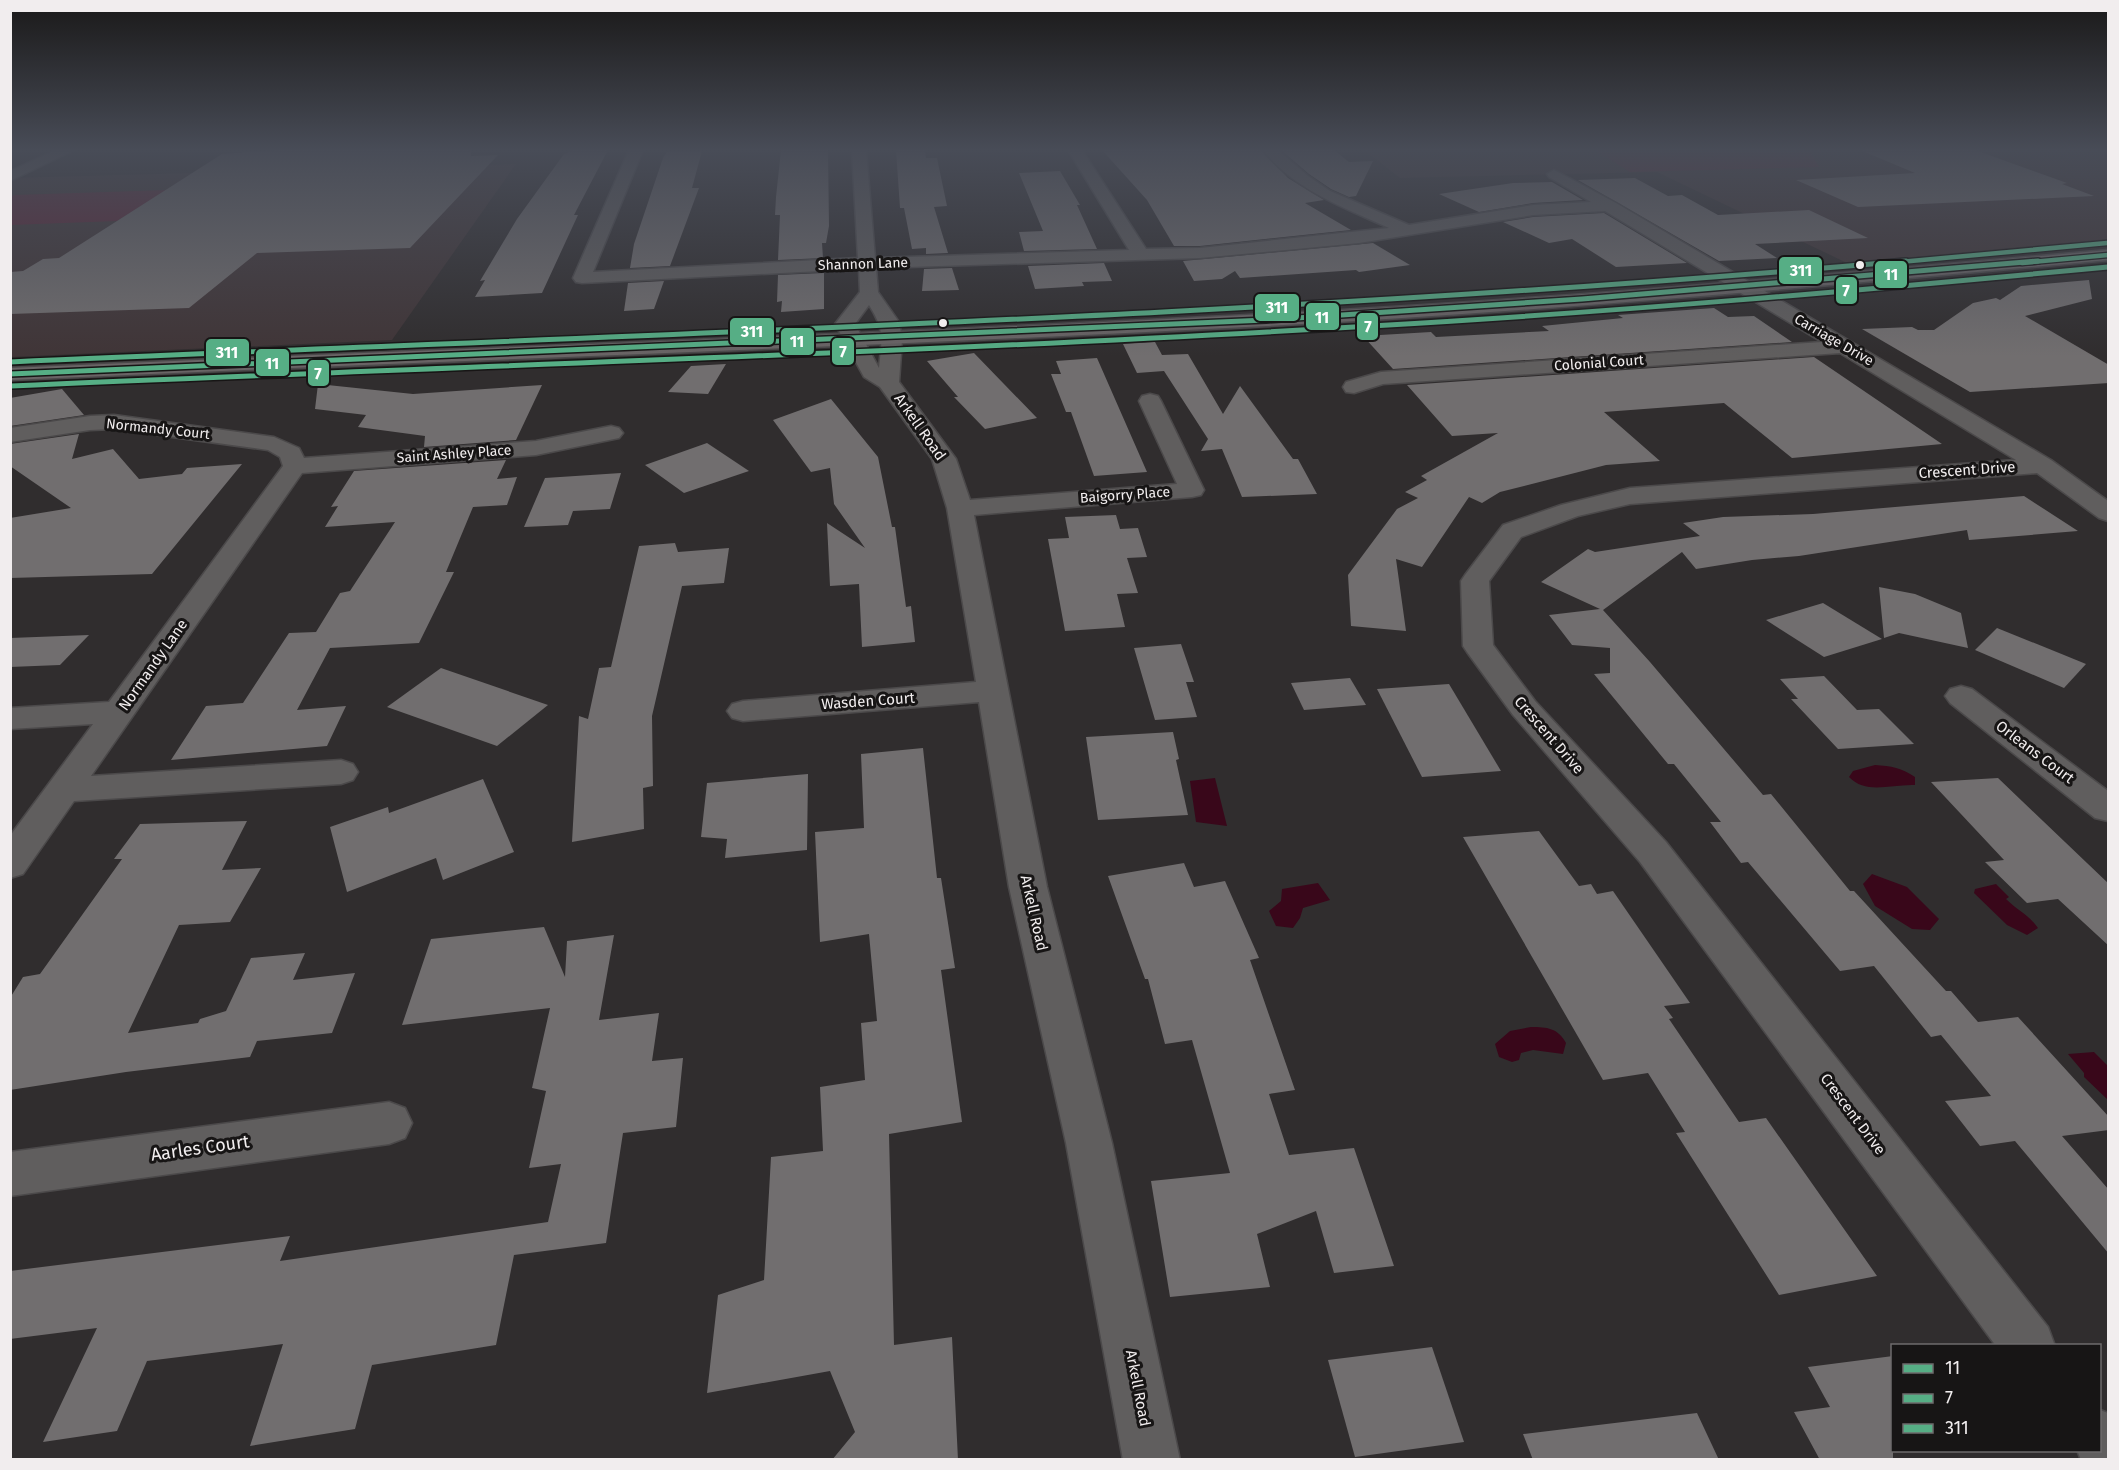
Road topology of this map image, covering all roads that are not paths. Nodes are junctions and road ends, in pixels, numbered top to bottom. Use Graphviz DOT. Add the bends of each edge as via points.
graph roads {
  1 [pos="607,219"];
  2 [pos="865,219"];
  3 [pos="1118,219"];
  4 [pos="1381,219"];
  5 [pos="1479,219"];
  6 [pos="1631,219"];
  7 [pos="1407,230"];
  8 [pos="2109,239"];
  9 [pos="1141,255"];
  10 [pos="2109,255"];
  11 [pos="868,263"];
  12 [pos="1721,274"];
  13 [pos="1745,288"];
  14 [pos="869,292"];
  15 [pos="890,330"];
  16 [pos="849,332"];
  17 [pos="1845,346"];
  18 [pos="10,357"];
  19 [pos="10,374"];
  20 [pos="888,382"];
  21 [pos="1354,387"];
  22 [pos="1150,401"];
  23 [pos="611,433"];
  24 [pos="10,435"];
  25 [pos="2042,465"];
  26 [pos="295,466"];
  27 [pos="960,508"];
  28 [pos="2109,513"];
  29 [pos="993,691"];
  30 [pos="1961,696"];
  31 [pos="743,711"];
  32 [pos="120,712"];
  33 [pos="10,719"];
  34 [pos="341,772"];
  35 [pos="62,790"];
  36 [pos="2109,809"];
  37 [pos="10,864"];
  38 [pos="388,1123"];
  39 [pos="10,1174"];
  40 [pos="2027,1344"];
  41 [pos="1152,1460"];
  1 -- 11 [label="street, Shannon Lane" via="582,278"];
  2 -- 11 [label="street"];
  3 -- 9 [label="street"];
  4 -- 7 [label="street"];
  5 -- 7 [label="street, Shannon Lane"];
  6 -- 12 [label="street, Carriage Drive"];
  7 -- 9 [label="street, Shannon Lane" via="1262,248"];
  8 -- 12 [label="main road"];
  9 -- 11 [label="street, Shannon Lane"];
  10 -- 13 [label="main road"];
  11 -- 14 [label="street"];
  12 -- 13 [label="street, Carriage Drive"];
  12 -- 15 [label="main road"];
  13 -- 15 [label="main road" via="1295,318"];
  13 -- 17 [label="street, Carriage Drive"];
  14 -- 15 [label="street"];
  14 -- 16 [label="street"];
  15 -- 16 [label="main road"];
  15 -- 20 [label="street, Arkell Road"];
  16 -- 18 [label="main road" via="392,339"];
  16 -- 19 [label="main road"];
  16 -- 20 [label="street, Arkell Road" via="871,373"];
  17 -- 21 [label="street, Colonial Court" via="1381,378"];
  17 -- 25 [label="street, Carriage Drive"];
  20 -- 27 [label="street, Arkell Road" via="944,459"];
  22 -- 27 [label="street, Baigorry Place" via="1191,490"];
  23 -- 26 [label="street, Saint Ashley Place" via="536,448"];
  24 -- 26 [label="street, Normandy Court" via="114,422 274,444 291,453"];
  25 -- 28 [label="street, Carriage Drive"];
  25 -- 40 [label="street, Crescent Drive" via="1630,496 1570,510 1512,531 1475,581 1478,646 1524,708 1653,852"];
  26 -- 32 [label="street, Normandy Lane"];
  27 -- 29 [label="street, Arkell Road"];
  29 -- 31 [label="street, Wasden Court"];
  29 -- 41 [label="street, Arkell Road" via="1028,887 1089,1143"];
  30 -- 36 [label="street, Orleans Court"];
  32 -- 33 [label="street"];
  32 -- 35 [label="street, Normandy Lane"];
  34 -- 35 [label="street"];
  35 -- 37 [label="street, Normandy Lane"];
  38 -- 39 [label="street, Aarles Court"];
}
